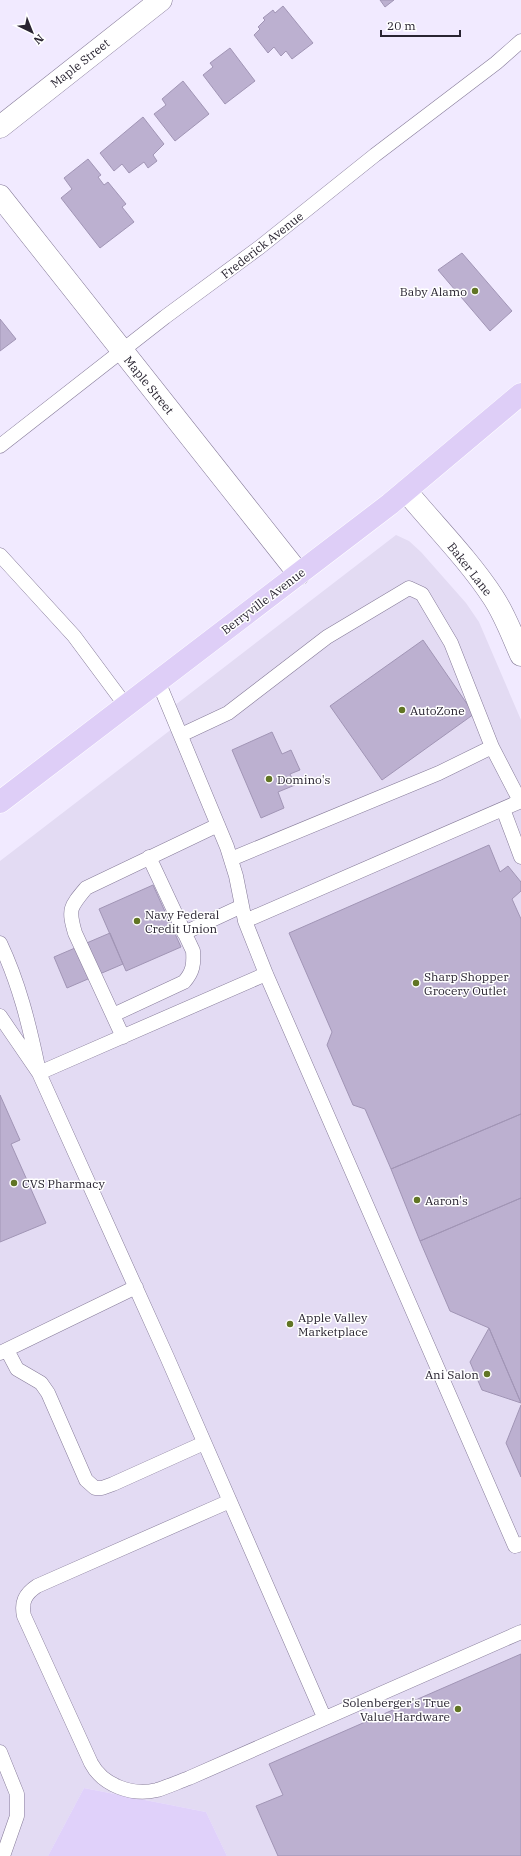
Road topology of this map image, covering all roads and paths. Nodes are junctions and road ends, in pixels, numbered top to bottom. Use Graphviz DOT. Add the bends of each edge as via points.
graph roads {
  1 [pos="161,0"];
  2 [pos="521,41"];
  3 [pos="0,127"];
  4 [pos="0,196"];
  5 [pos="122,351"];
  6 [pos="521,394"];
  7 [pos="0,446"];
  8 [pos="406,491"];
  9 [pos="0,555"];
  10 [pos="299,574"];
  11 [pos="521,655"];
  12 [pos="158,681"];
  13 [pos="126,706"];
  14 [pos="180,736"];
  15 [pos="492,748"];
  16 [pos="521,801"];
  17 [pos="0,802"];
  18 [pos="503,809"];
  19 [pos="218,825"];
  20 [pos="149,857"];
  21 [pos="521,857"];
  22 [pos="231,859"];
  23 [pos="242,906"];
  24 [pos="245,921"];
  25 [pos="184,932"];
  26 [pos="0,943"];
  27 [pos="266,974"];
  28 [pos="113,1015"];
  29 [pos="0,1016"];
  30 [pos="123,1037"];
  31 [pos="39,1073"];
  32 [pos="136,1287"];
  33 [pos="3,1351"];
  34 [pos="204,1443"];
  35 [pos="230,1501"];
  36 [pos="521,1544"];
  37 [pos="521,1632"];
  38 [pos="324,1717"];
  39 [pos="0,1752"];
  40 [pos="3,1856"];
  1 -- 3 [label="street, Maple Street"];
  2 -- 5 [label="lane, Frederick Avenue" via="496,64"];
  4 -- 5 [label="street, Maple Street"];
  5 -- 7 [label="lane, Frederick Avenue"];
  5 -- 10 [label="street, Maple Street"];
  6 -- 8 [label="main road, Berryville Avenue"];
  8 -- 10 [label="main road, Berryville Avenue"];
  8 -- 11 [label="street, Baker Lane" via="479,578 493,598"];
  9 -- 13 [label="lane" via="74,636"];
  10 -- 12 [label="main road, Berryville Avenue"];
  12 -- 13 [label="main road, Berryville Avenue"];
  12 -- 14 [label="lane"];
  13 -- 17 [label="main road, Berryville Avenue"];
  14 -- 15 [label="lane" via="228,713 327,637 409,588 422,594 451,642"];
  14 -- 19 [label="lane"];
  15 -- 16 [label="lane"];
  15 -- 22 [label="lane" via="439,773"];
  16 -- 18 [label="lane"];
  18 -- 21 [label="lane"];
  18 -- 24 [label="lane"];
  19 -- 20 [label="lane"];
  19 -- 22 [label="lane"];
  20 -- 25 [label="lane"];
  20 -- 28 [label="lane" via="86,888 72,904 71,919 75,933"];
  22 -- 23 [label="lane"];
  23 -- 24 [label="lane"];
  23 -- 25 [label="lane"];
  24 -- 27 [label="lane"];
  25 -- 28 [label="lane" via="193,950 194,963 191,975 178,986"];
  26 -- 31 [label="lane" via="27,1016"];
  27 -- 30 [label="lane"];
  27 -- 36 [label="lane" via="515,1546"];
  28 -- 30 [label="lane"];
  29 -- 31 [label="lane"];
  30 -- 31 [label="lane"];
  31 -- 32 [label="lane"];
  32 -- 33 [label="lane"];
  32 -- 34 [label="lane"];
  33 -- 34 [label="lane" via="17,1369 41,1383 48,1393 86,1480 95,1488 113,1484"];
  34 -- 35 [label="lane"];
  35 -- 38 [label="lane"];
  35 -- 38 [label="lane" via="37,1586 23,1600 24,1616 94,1768 116,1786 141,1792 157,1790"];
  37 -- 38 [label="lane"];
  39 -- 40 [label="lane" via="17,1794 17,1816"];
}
